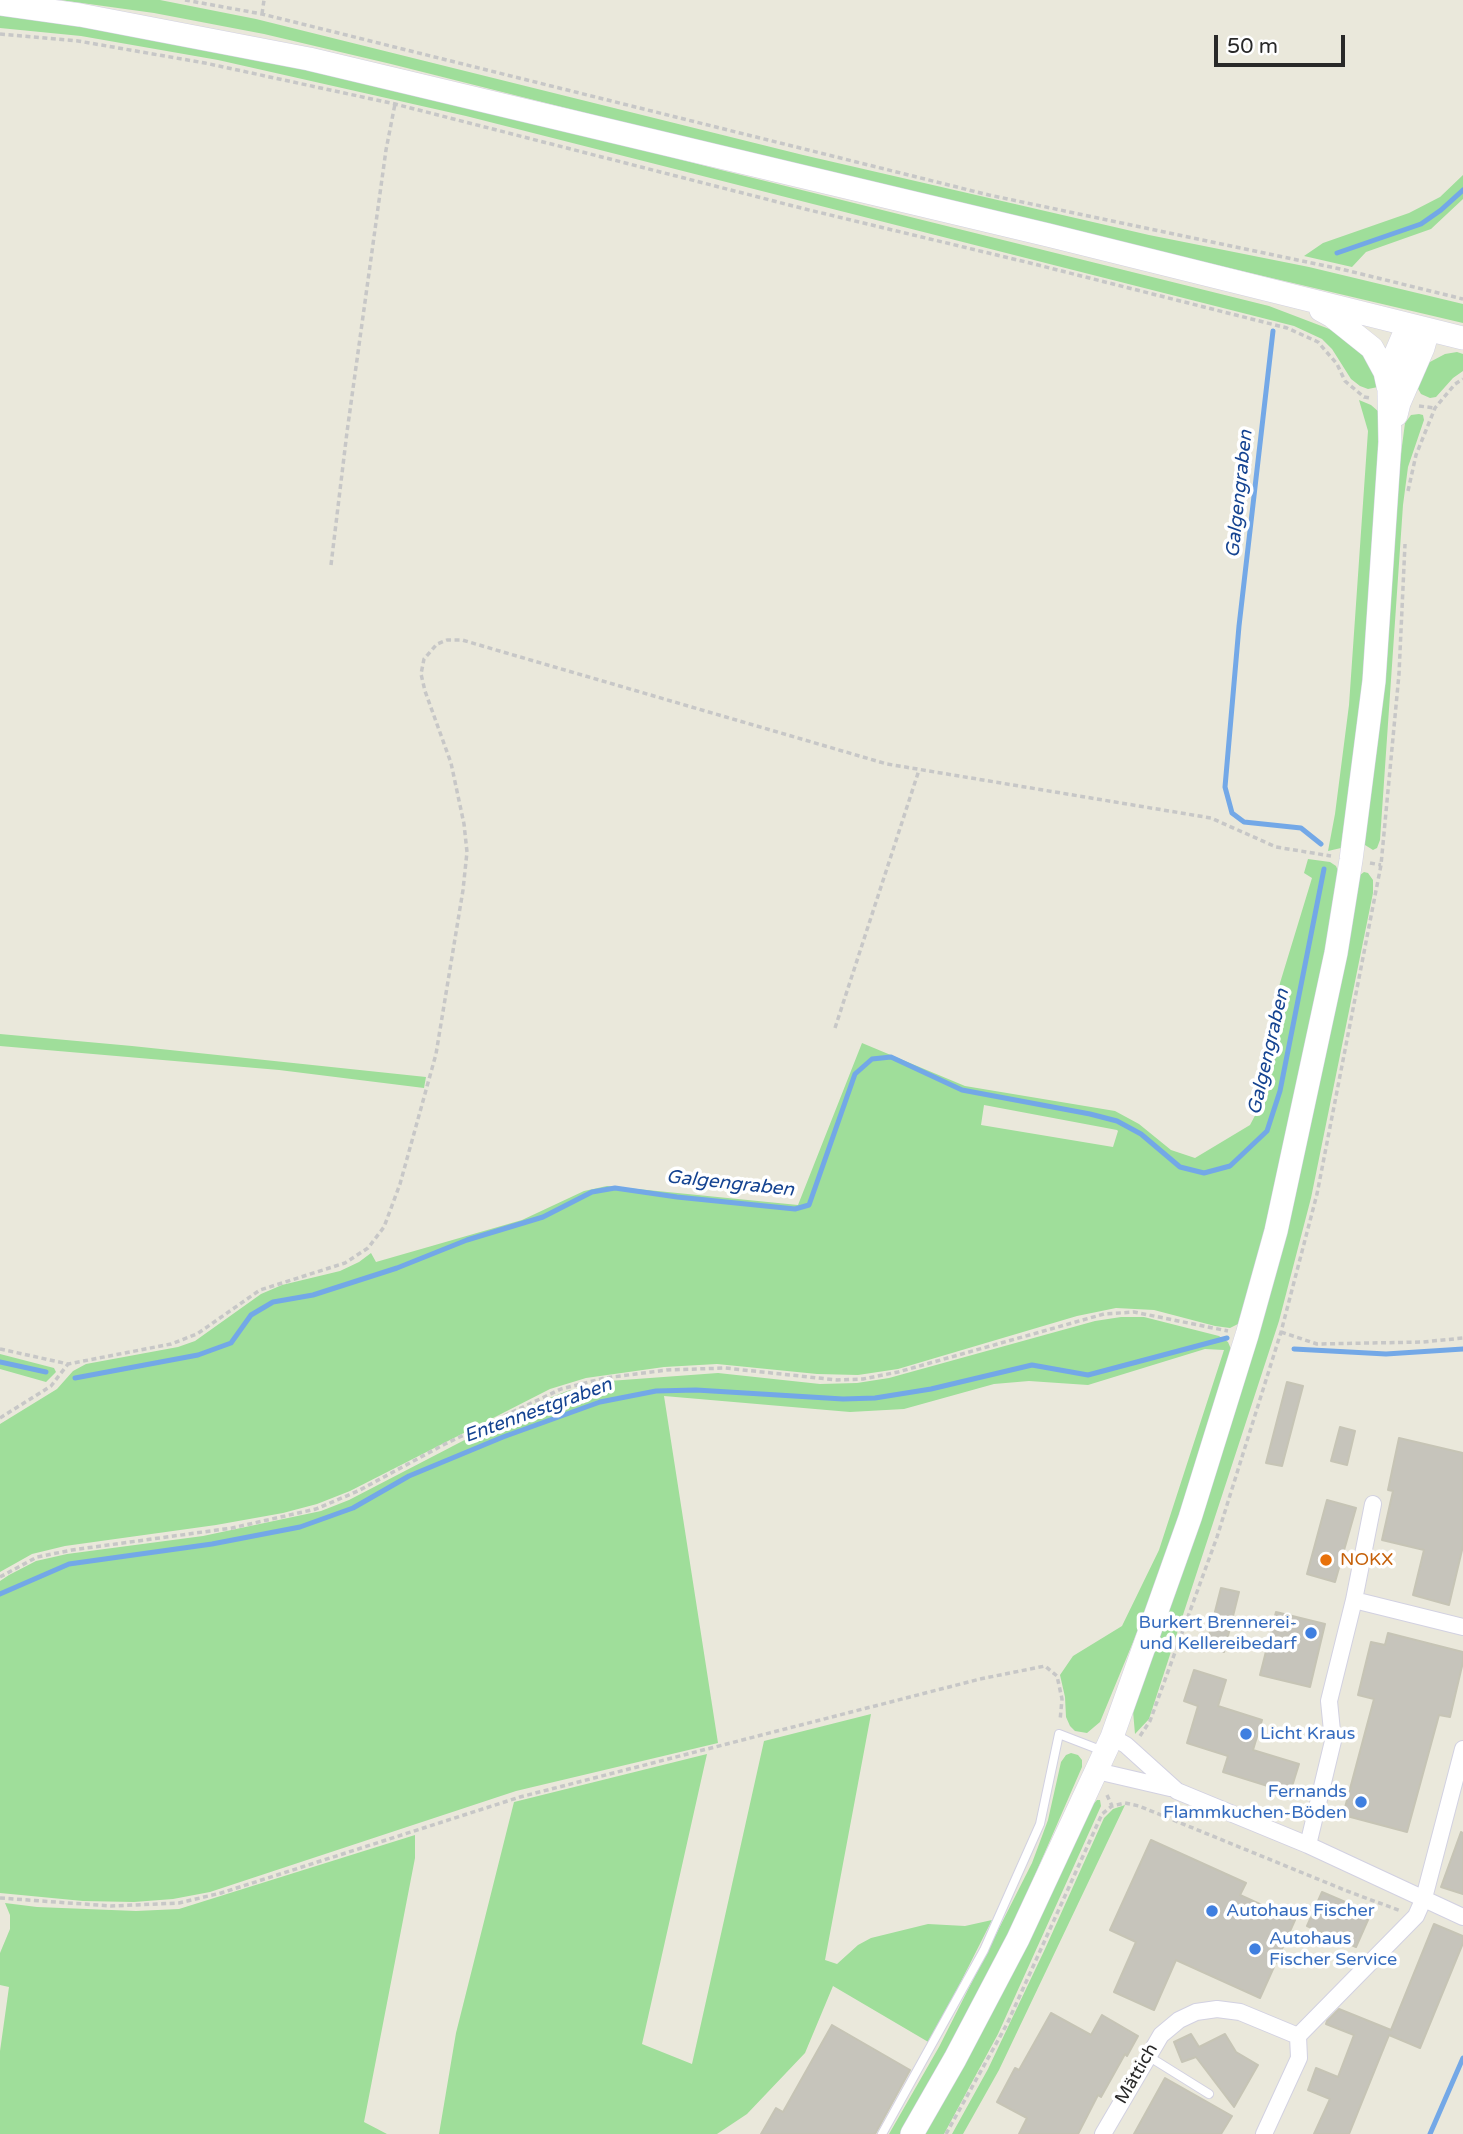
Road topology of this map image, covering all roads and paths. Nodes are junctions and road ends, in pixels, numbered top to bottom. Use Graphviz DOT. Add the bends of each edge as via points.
graph roads {
  1 [pos="185,0"];
  2 [pos="264,0"];
  3 [pos="0,4"];
  4 [pos="262,14"];
  5 [pos="0,34"];
  6 [pos="395,104"];
  7 [pos="1286,295"];
  8 [pos="1463,299"];
  9 [pos="1428,330"];
  10 [pos="1463,338"];
  11 [pos="1463,379"];
  12 [pos="1393,399"];
  13 [pos="331,565"];
  14 [pos="919,770"];
  15 [pos="1351,860"];
  16 [pos="835,1028"];
  17 [pos="1281,1332"];
  18 [pos="1247,1335"];
  19 [pos="1463,1338"];
  20 [pos="0,1349"];
  21 [pos="68,1364"];
  22 [pos="0,1418"];
  23 [pos="1373,1504"];
  24 [pos="0,1577"];
  25 [pos="1354,1600"];
  26 [pos="1463,1627"];
  27 [pos="1059,1734"];
  28 [pos="1463,1749"];
  29 [pos="1105,1753"];
  30 [pos="1177,1791"];
  31 [pos="1308,1845"];
  32 [pos="0,1898"];
  33 [pos="1424,1898"];
  34 [pos="1416,1916"];
  35 [pos="1463,1917"];
  36 [pos="1298,2036"];
  37 [pos="1148,2056"];
  38 [pos="1209,2094"];
  39 [pos="882,2134"];
  40 [pos="912,2134"];
  41 [pos="946,2134"];
  42 [pos="1103,2134"];
  43 [pos="1264,2134"];
  1 -- 4 [label="path"];
  2 -- 4 [label="path"];
  3 -- 7 [label="street" via="309,59"];
  4 -- 8 [label="path" via="989,195"];
  5 -- 6 [label="path" via="78,41 205,63"];
  6 -- 12 [label="path" via="1287,328 1318,342 1345,381 1364,397"];
  6 -- 13 [label="path"];
  7 -- 9 [label="street"];
  7 -- 12 [label="street" via="1332,316 1372,348"];
  9 -- 10 [label="street"];
  9 -- 12 [label="street" via="1402,339 1394,358"];
  11 -- 12 [label="path" via="1435,408"];
  12 -- 15 [label="street" via="1374,681"];
  14 -- 15 [label="path" via="1211,818 1276,847"];
  14 -- 16 [label="path"];
  14 -- 21 [label="path" via="461,640 437,644 424,659 421,674 451,763 464,824 466,864 436,1054 384,1227 368,1248 345,1263 260,1290 197,1334 171,1344"];
  15 -- 18 [label="street" via="1336,953 1276,1231"];
  17 -- 19 [label="path" via="1317,1344"];
  18 -- 24 [label="path" via="1158,1315 1104,1314 863,1379 724,1368 605,1378 561,1389 316,1509 232,1528 72,1549 37,1557"];
  18 -- 29 [label="street" via="1190,1518"];
  20 -- 21 [label="path"];
  21 -- 22 [label="path" via="51,1386"];
  23 -- 25 [label="street"];
  25 -- 26 [label="street"];
  25 -- 31 [label="street" via="1329,1701 1333,1741"];
  27 -- 29 [label="lane"];
  27 -- 32 [label="path" via="1062,1699 1056,1676 1045,1666 520,1797 179,1903 111,1906"];
  27 -- 39 [label="lane" via="1040,1824 984,1950"];
  28 -- 33 [label="street"];
  29 -- 30 [label="street" via="1152,1782"];
  29 -- 30 [label="street" via="1126,1745"];
  29 -- 40 [label="street" via="1018,1939"];
  30 -- 31 [label="street"];
  31 -- 33 [label="street"];
  33 -- 34 [label="street"];
  33 -- 35 [label="street"];
  34 -- 36 [label="street"];
  34 -- 41 [label="path" via="1139,1806 1112,1806 1102,1814 1007,2024"];
  36 -- 37 [label="street, Mättich" via="1240,2012 1217,2009 1179,2020 1161,2035"];
  36 -- 43 [label="street" via="1299,2057"];
  37 -- 38 [label="lane"];
  37 -- 42 [label="street, Mättich"];
}
